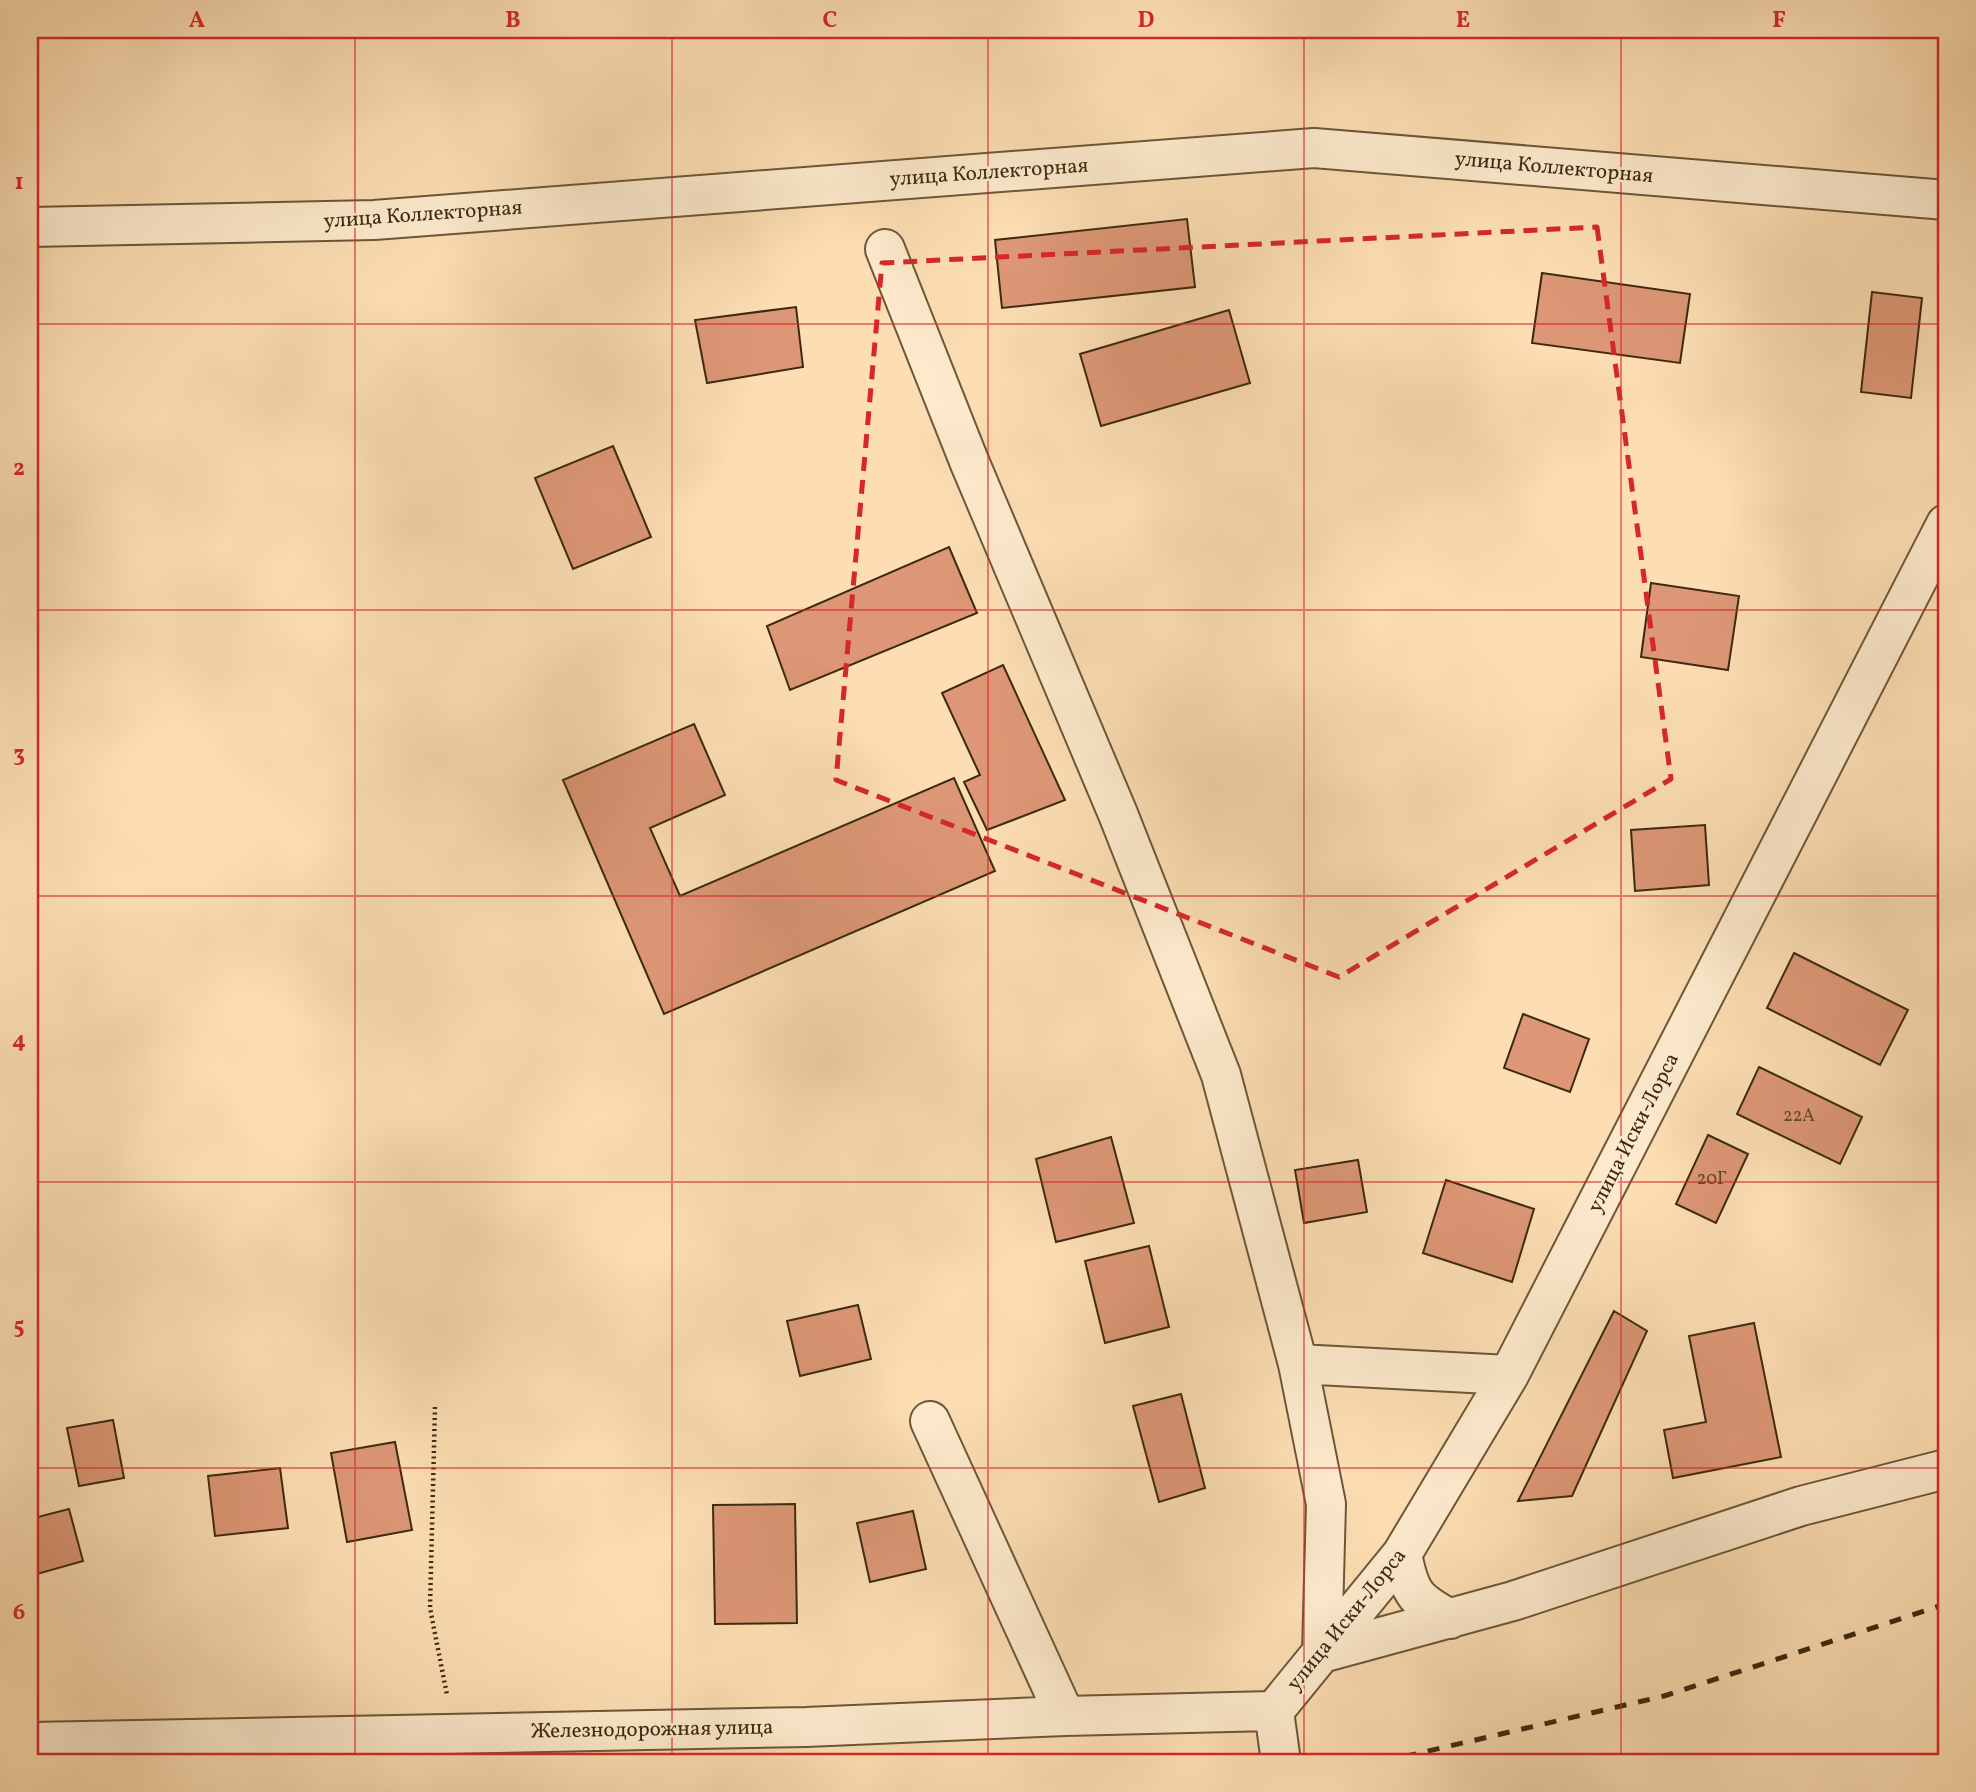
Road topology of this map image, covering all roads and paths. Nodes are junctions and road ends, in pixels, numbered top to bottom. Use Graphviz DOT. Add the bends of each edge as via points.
graph roads {
  1 [pos="1946,200"];
  2 [pos="30,227"];
  3 [pos="885,249"];
  4 [pos="1946,524"];
  5 [pos="1298,1364"];
  6 [pos="1509,1375"];
  7 [pos="435,1407"];
  8 [pos="930,1421"];
  9 [pos="1946,1469"];
  10 [pos="1402,1554"];
  11 [pos="1450,1619"];
  12 [pos="1322,1653"];
  13 [pos="1274,1711"];
  14 [pos="1065,1716"];
  15 [pos="455,1734"];
  16 [pos="30,1742"];
  17 [pos="1281,1762"];
  1 -- 2 [label="street, улица Коллекторная" via="1314,148 374,220"];
  3 -- 5 [label="street" via="1221,1074"];
  4 -- 6 [label="street, улица Иски-Лорса"];
  5 -- 6 [label="street"];
  5 -- 12 [label="street" via="1326,1504"];
  6 -- 10 [label="street, улица Иски-Лорса"];
  7 -- 15 [label="path" via="430,1608"];
  8 -- 14 [label="street"];
  9 -- 11 [label="street" via="1801,1506"];
  10 -- 11 [label="street" via="1412,1593"];
  10 -- 12 [label="street, улица Иски-Лорса"];
  11 -- 12 [label="street"];
  12 -- 13 [label="street, улица Иски-Лорса"];
  13 -- 14 [label="street, Железнодорожная улица"];
  13 -- 17 [label="street"];
  14 -- 15 [label="street, Железнодорожная улица"];
  15 -- 16 [label="street, Железнодорожная улица"];
}
